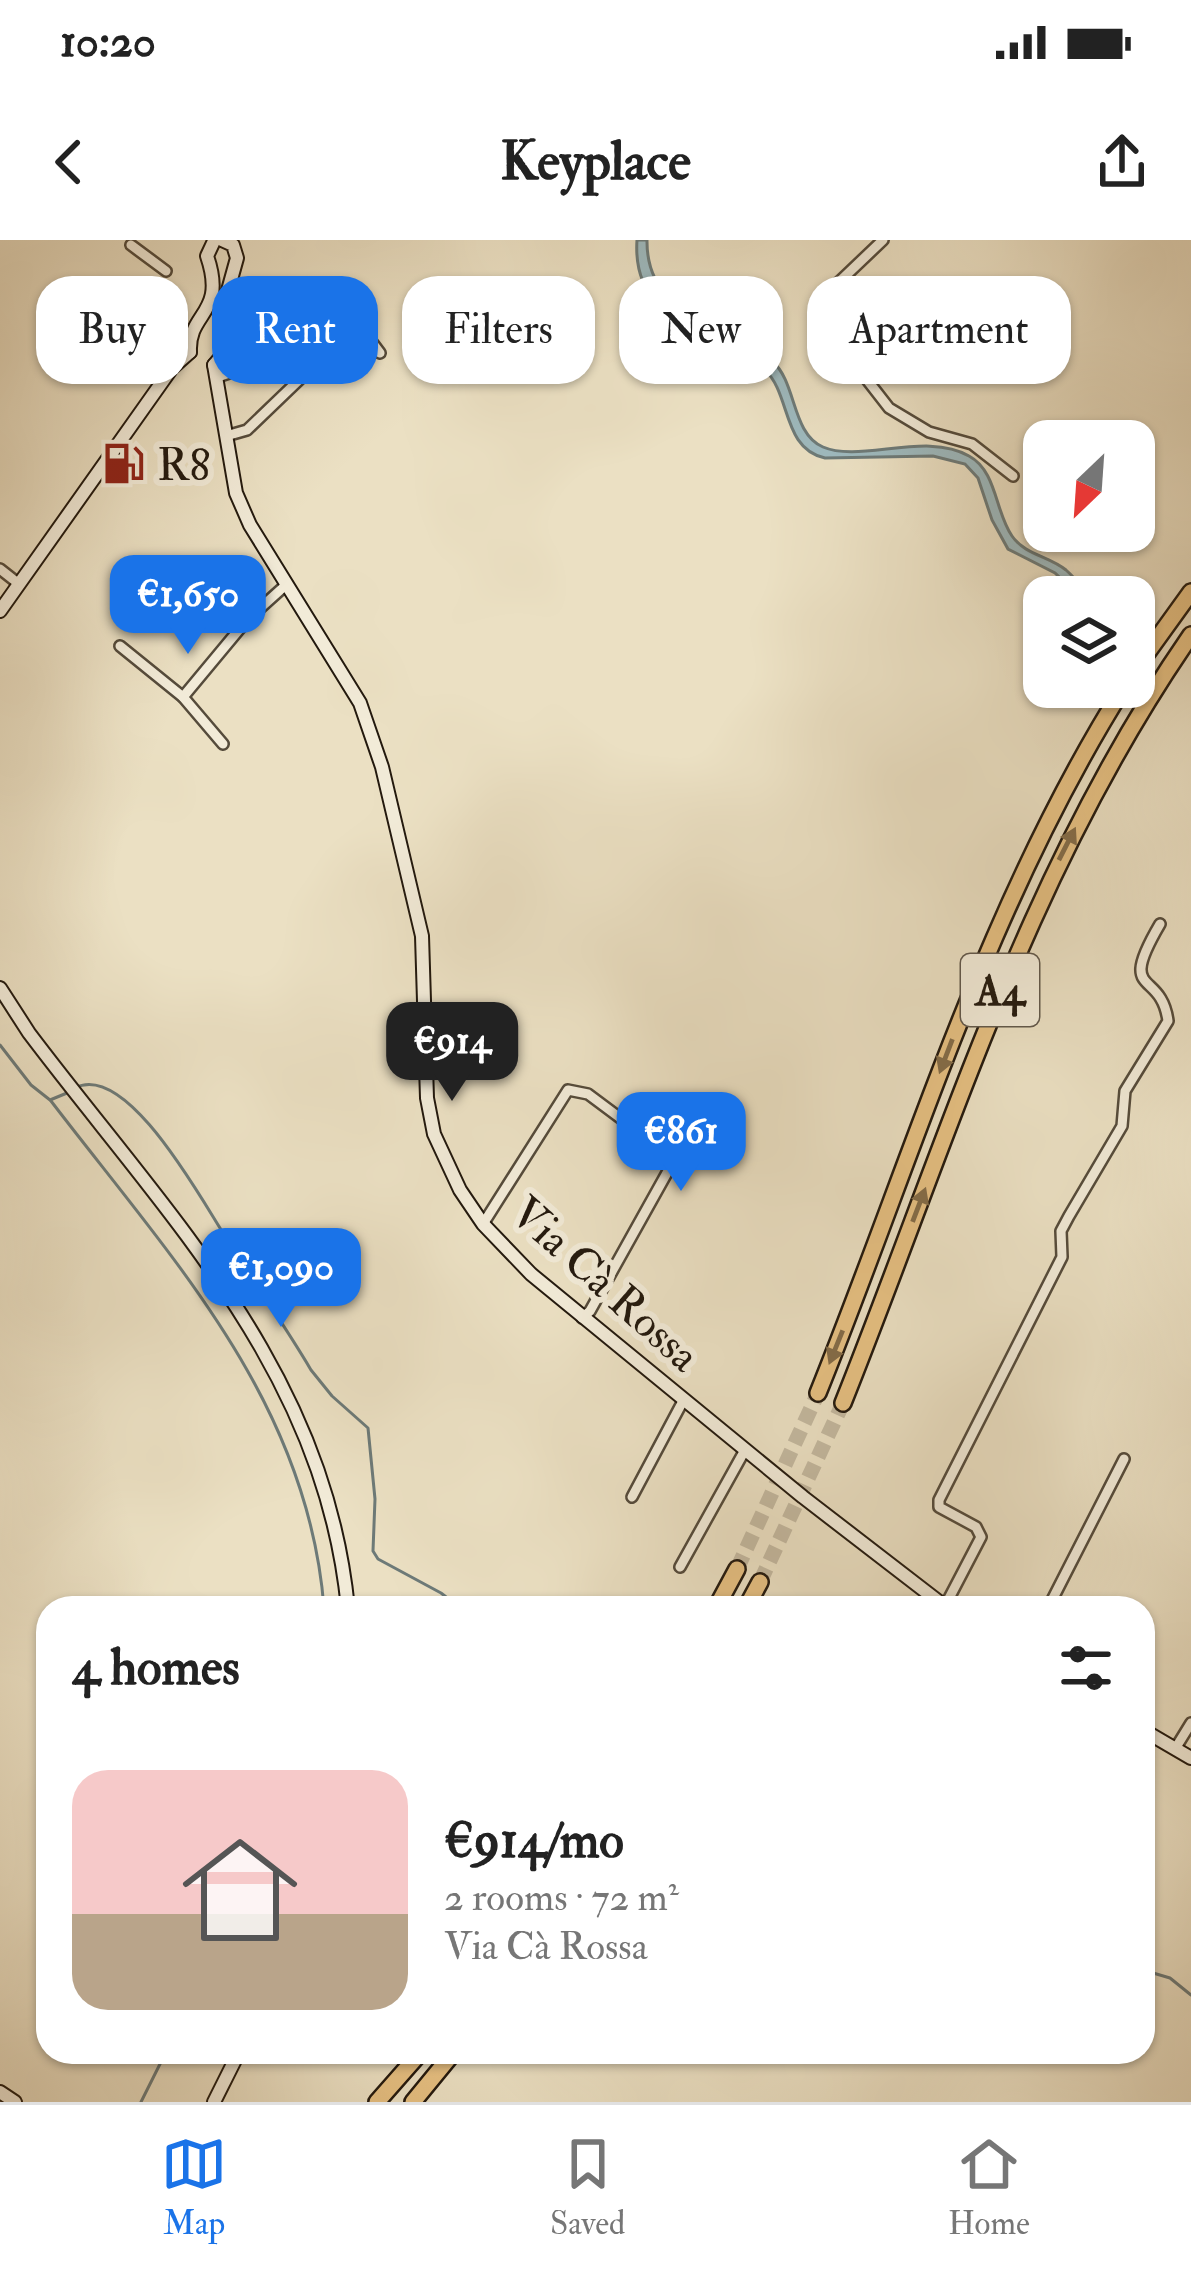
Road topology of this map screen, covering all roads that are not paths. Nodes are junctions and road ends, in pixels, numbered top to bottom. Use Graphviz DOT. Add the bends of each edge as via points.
graph roads {
  1 [pos="217,240"];
  2 [pos="249,240"];
  3 [pos="883,240"];
  4 [pos="130,242"];
  5 [pos="236,249"];
  6 [pos="166,271"];
  7 [pos="231,276"];
  8 [pos="190,352"];
  9 [pos="380,353"];
  10 [pos="212,369"];
  11 [pos="218,384"];
  12 [pos="226,436"];
  13 [pos="1013,476"];
  14 [pos="0,568"];
  15 [pos="19,584"];
  16 [pos="287,584"];
  17 [pos="1191,592"];
  18 [pos="0,610"];
  19 [pos="1191,635"];
  20 [pos="1155,642"];
  21 [pos="120,646"];
  22 [pos="183,697"];
  23 [pos="1112,708"];
  24 [pos="223,744"];
  25 [pos="1160,924"];
  26 [pos="0,988"];
  27 [pos="483,1224"];
  28 [pos="582,1318"];
  29 [pos="818,1394"];
  30 [pos="683,1401"];
  31 [pos="842,1403"];
  32 [pos="745,1450"];
  33 [pos="1124,1459"];
  34 [pos="632,1497"];
  35 [pos="680,1567"];
  36 [pos="736,1569"];
  37 [pos="760,1582"];
  38 [pos="346,1596"];
  39 [pos="722,1596"];
  40 [pos="752,1596"];
  41 [pos="932,1596"];
  42 [pos="952,1596"];
  43 [pos="1054,1596"];
  44 [pos="1191,1723"];
  45 [pos="1155,1737"];
  46 [pos="1175,1749"];
  47 [pos="1191,1758"];
  48 [pos="232,2064"];
  49 [pos="410,2064"];
  50 [pos="444,2064"];
  51 [pos="0,2092"];
  52 [pos="14,2102"];
  53 [pos="214,2102"];
  54 [pos="377,2102"];
  55 [pos="413,2102"];
  1 -- 5 [label="main road"];
  1 -- 8 [label="main road" via="207,256 213,299"];
  2 -- 5 [label="main road"];
  3 -- 13 [label="street" via="814,313 890,408 928,432 972,444"];
  4 -- 6 [label="street"];
  5 -- 7 [label="main road"];
  8 -- 10 [label="main road"];
  8 -- 15 [label="main road"];
  9 -- 12 [label="street" via="364,333 351,331 247,430"];
  11 -- 12 [label="main road, Via Cà Rossa"];
  12 -- 16 [label="main road, Via Cà Rossa" via="236,493"];
  14 -- 15 [label="street"];
  15 -- 18 [label="main road"];
  16 -- 22 [label="street"];
  16 -- 27 [label="main road, Via Cà Rossa" via="346,678 376,746 417,902 434,1134"];
  17 -- 20 [label="highway"];
  31 -- 19 [label="highway, A4, one-way" via="1022,938 1084,811"];
  21 -- 22 [label="street"];
  22 -- 24 [label="street"];
  23 -- 29 [label="highway, A4, one-way" via="997,928"];
  25 -- 42 [label="street" via="1140,968 1168,1022 1125,1090 1122,1126 1061,1231 1061,1257 939,1500 981,1538"];
  26 -- 38 [label="main road" via="234,1300 275,1367 328,1500"];
  27 -- 28 [label="main road, Via Cà Rossa"];
  27 -- 28 [label="street" via="568,1090 588,1094 663,1150 668,1171"];
  28 -- 30 [label="main road, Via Cà Rossa"];
  30 -- 32 [label="main road, Via Cà Rossa"];
  30 -- 34 [label="street"];
  32 -- 35 [label="street"];
  32 -- 41 [label="main road, Via Cà Rossa"];
  33 -- 43 [label="street"];
  36 -- 39 [label="highway"];
  37 -- 40 [label="highway"];
  44 -- 46 [label="street"];
  45 -- 46 [label="main road"];
  46 -- 47 [label="main road"];
  48 -- 53 [label="main road"];
  49 -- 54 [label="highway"];
  50 -- 55 [label="highway"];
  51 -- 52 [label="main road"];
}
